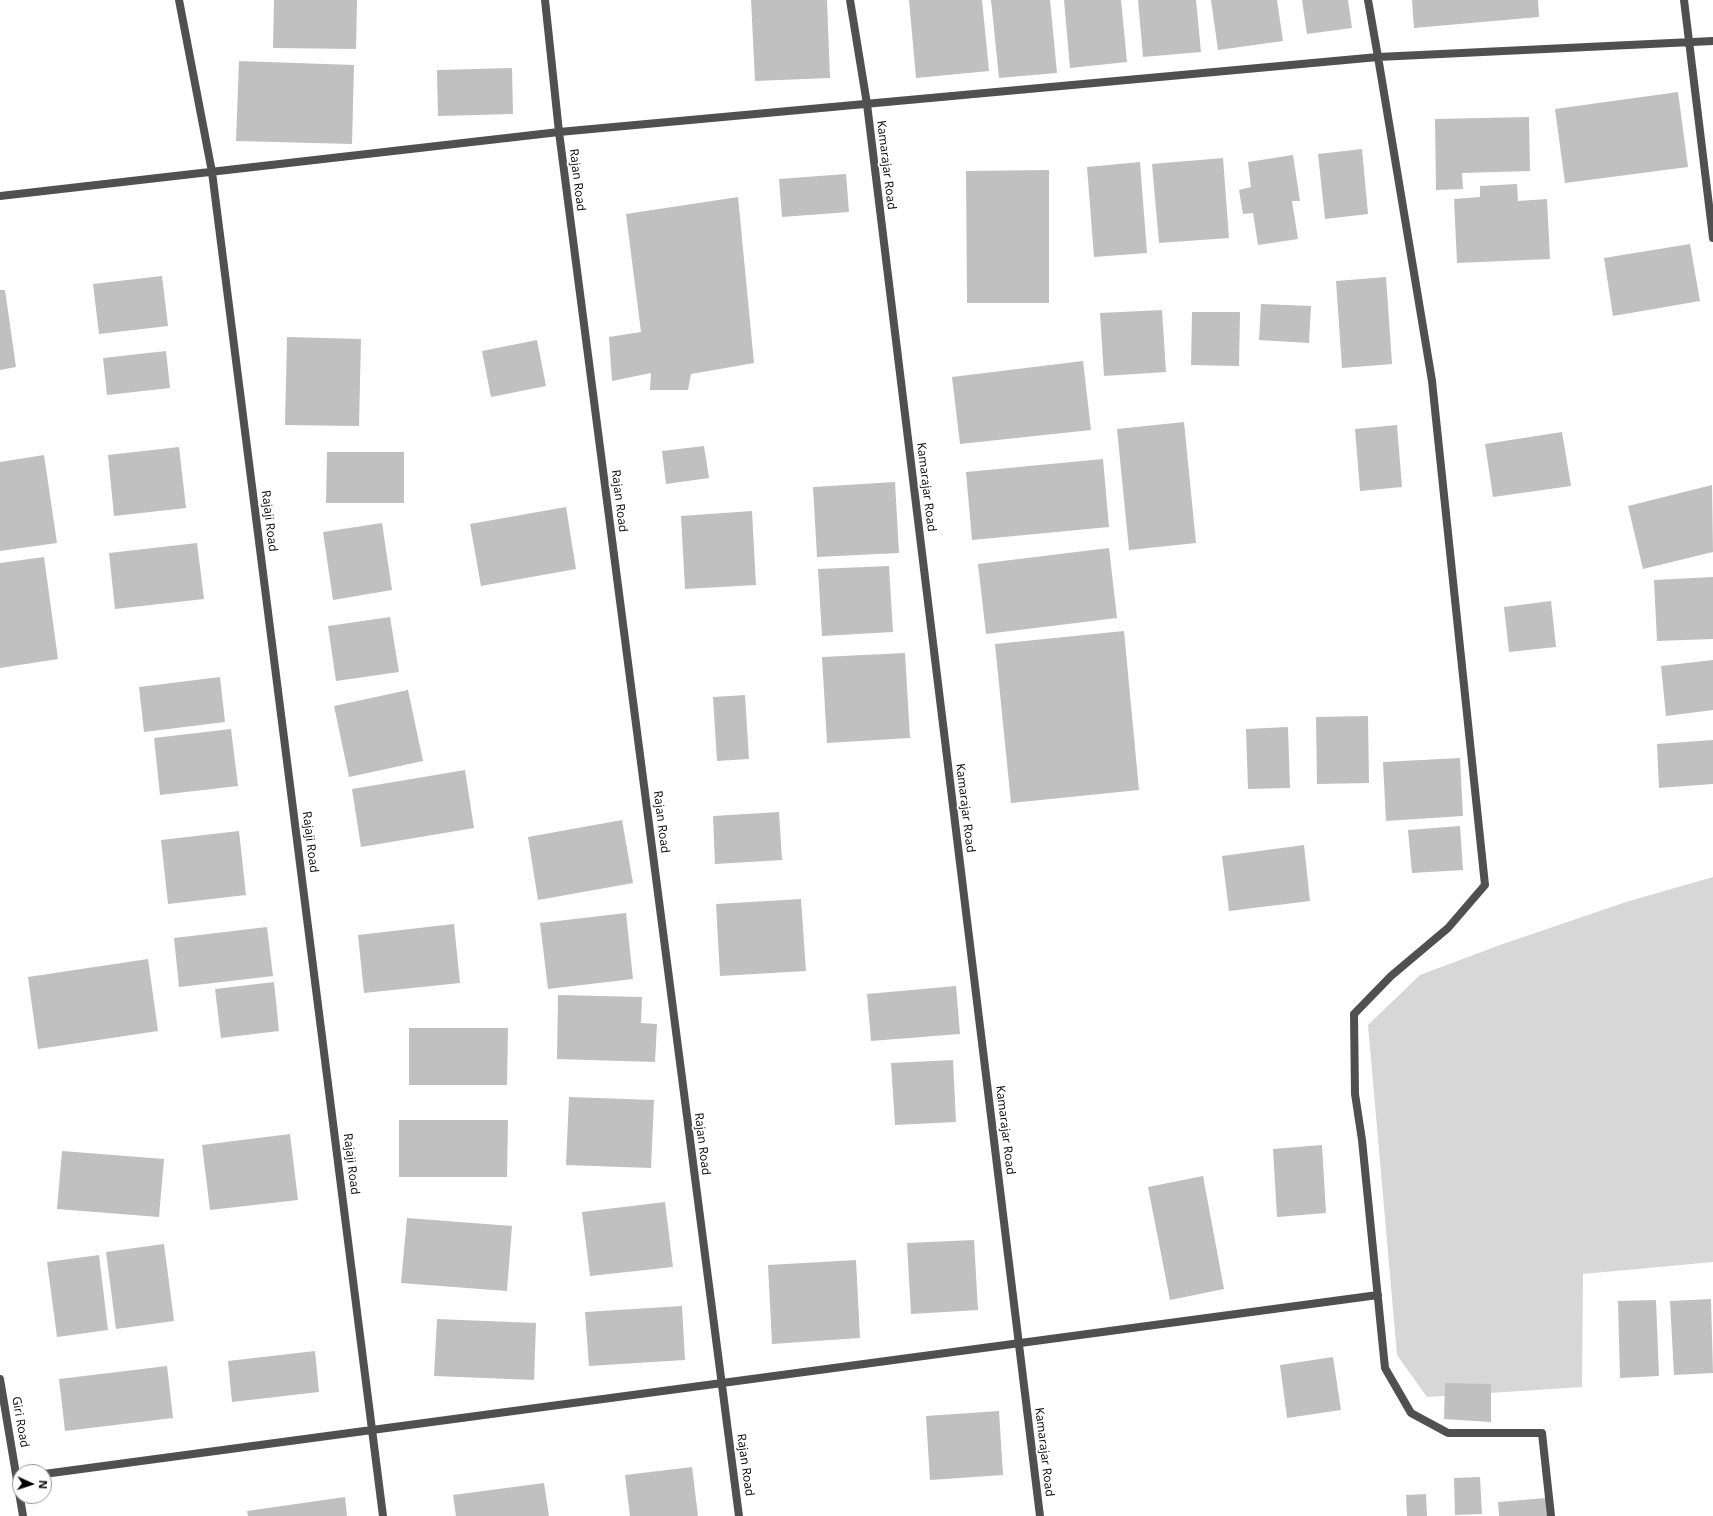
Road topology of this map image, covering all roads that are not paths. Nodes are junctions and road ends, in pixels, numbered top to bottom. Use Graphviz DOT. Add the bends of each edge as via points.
graph roads {
  1 [pos="178,0"];
  2 [pos="546,0"];
  3 [pos="850,0"];
  4 [pos="1368,0"];
  5 [pos="1684,0"];
  6 [pos="1713,40"];
  7 [pos="1689,42"];
  8 [pos="1378,57"];
  9 [pos="867,104"];
  10 [pos="559,132"];
  11 [pos="212,172"];
  12 [pos="0,196"];
  13 [pos="1713,238"];
  14 [pos="1378,1295"];
  15 [pos="1019,1343"];
  16 [pos="0,1379"];
  17 [pos="722,1383"];
  18 [pos="372,1430"];
  19 [pos="16,1464"];
  20 [pos="52,1473"];
  21 [pos="22,1504"];
  22 [pos="23,1516"];
  23 [pos="383,1516"];
  24 [pos="739,1516"];
  25 [pos="1040,1516"];
  26 [pos="1551,1516"];
  1 -- 11 [label="street, Rajaji Road"];
  2 -- 10 [label="street, Rajan Road"];
  3 -- 9 [label="street, Kamarajar Road"];
  4 -- 8 [label="street"];
  5 -- 7 [label="street"];
  6 -- 7 [label="street"];
  7 -- 8 [label="street"];
  7 -- 13 [label="street"];
  8 -- 9 [label="street"];
  8 -- 14 [label="street" via="1432,382 1485,885 1448,928 1391,976 1354,1014 1355,1094"];
  9 -- 10 [label="street"];
  9 -- 15 [label="street, Kamarajar Road"];
  10 -- 11 [label="street"];
  10 -- 17 [label="street, Rajan Road"];
  11 -- 12 [label="street"];
  11 -- 18 [label="street, Rajaji Road"];
  14 -- 15 [label="street"];
  14 -- 26 [label="street" via="1384,1368 1410,1413 1448,1433 1542,1433"];
  15 -- 17 [label="street"];
  15 -- 25 [label="street, Kamarajar Road"];
  16 -- 19 [label="street, Giri Road"];
  17 -- 18 [label="street"];
  17 -- 24 [label="street, Rajan Road"];
  18 -- 20 [label="street"];
  18 -- 23 [label="street, Rajaji Road"];
  21 -- 22 [label="street, Giri Road"];
}
